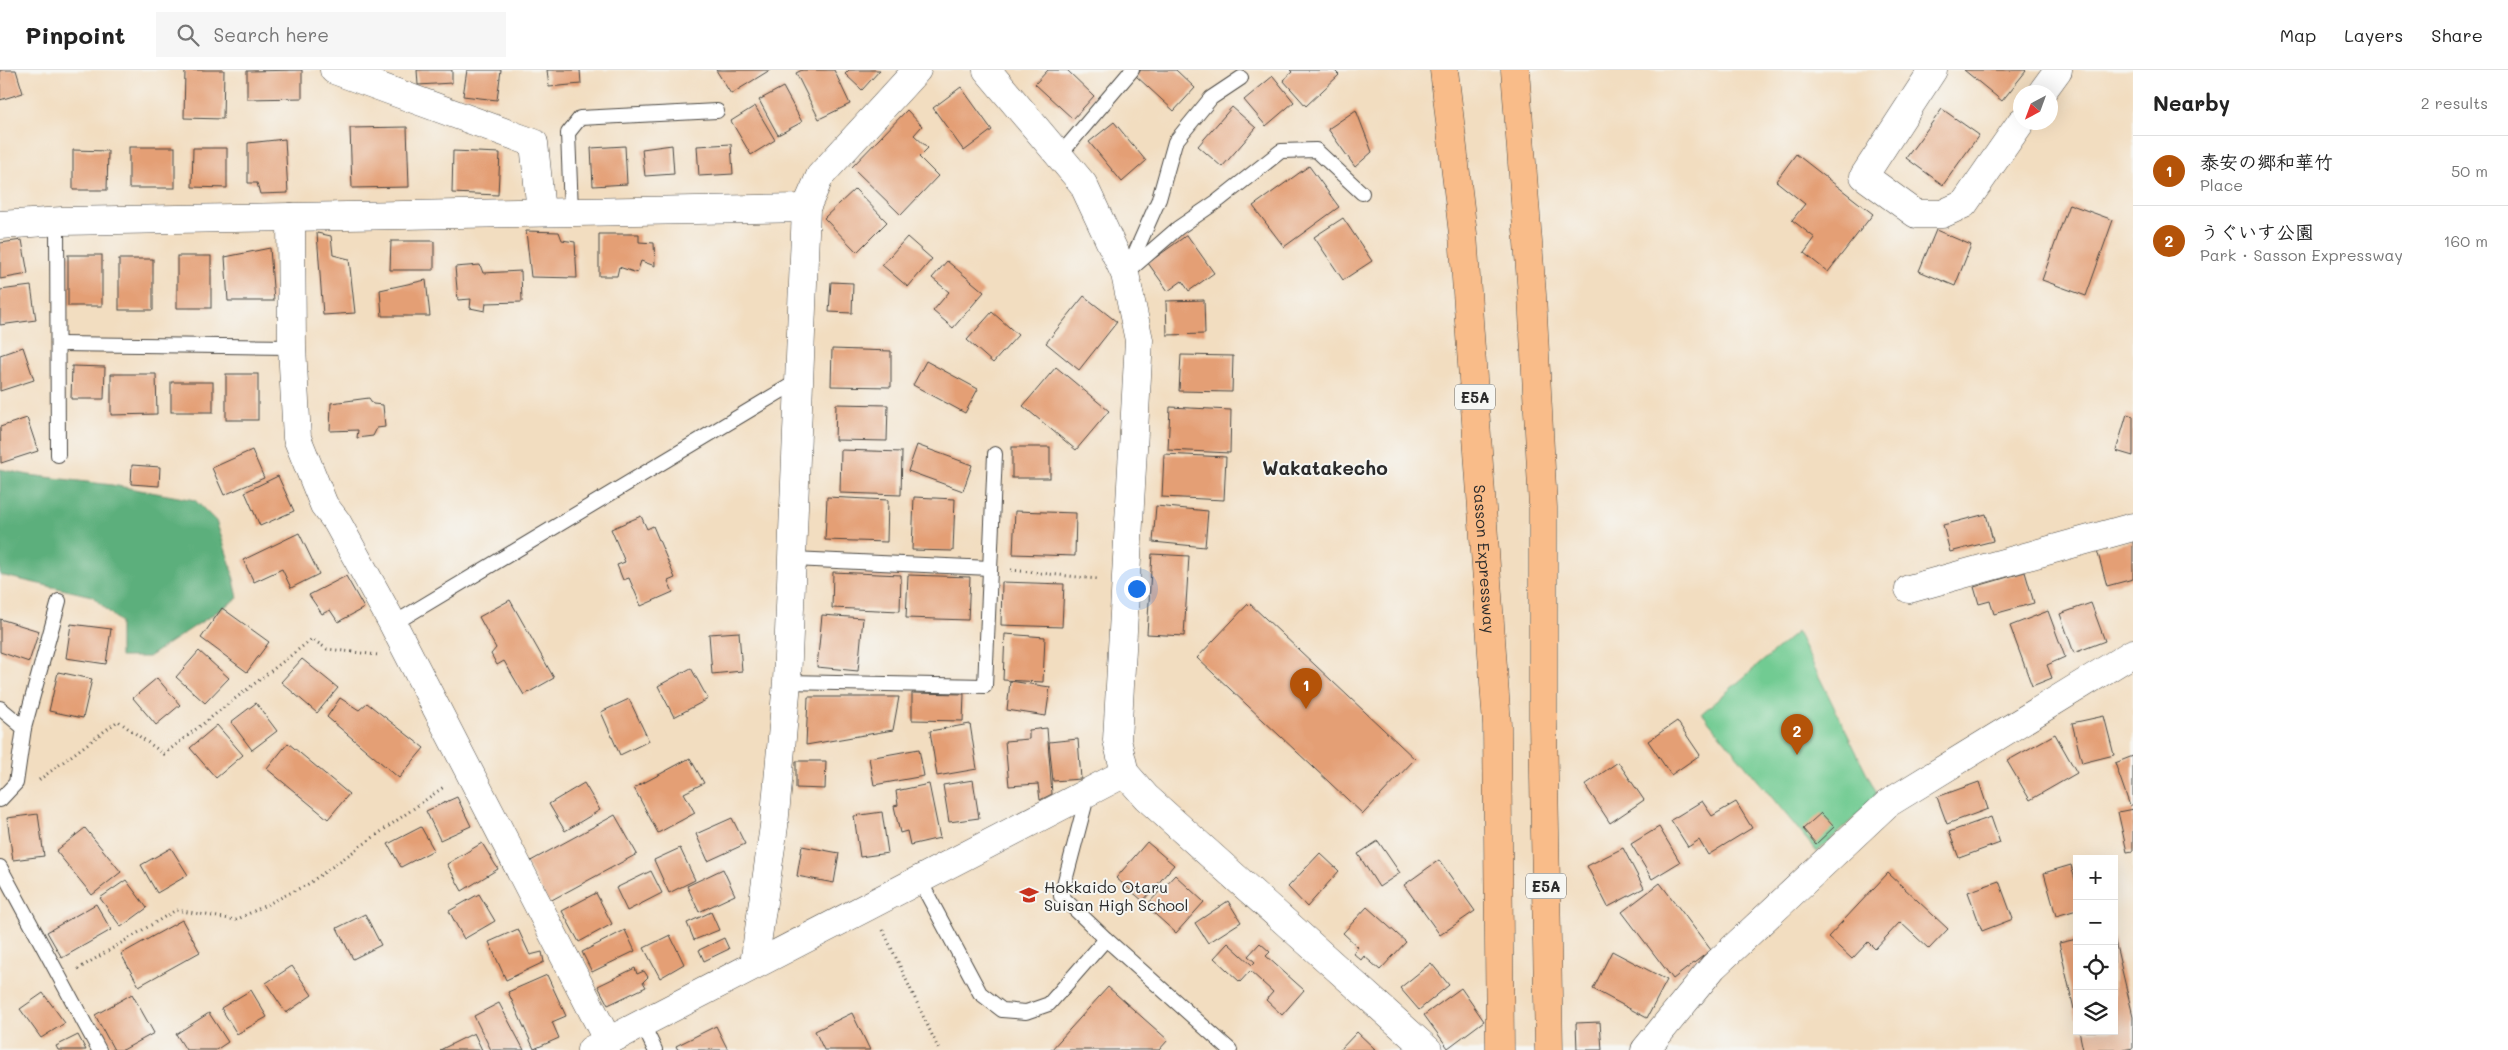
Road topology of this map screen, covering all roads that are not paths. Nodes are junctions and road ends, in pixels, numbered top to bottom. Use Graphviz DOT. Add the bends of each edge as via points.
graph roads {
  1 [pos="334,70"];
  2 [pos="917,70"];
  3 [pos="987,70"];
  4 [pos="1132,70"];
  5 [pos="1444,70"];
  6 [pos="1515,70"];
  7 [pos="1933,70"];
  8 [pos="2058,70"];
  9 [pos="1241,78"];
  10 [pos="2047,85"];
  11 [pos="717,111"];
  12 [pos="2015,130"];
  13 [pos="1059,156"];
  14 [pos="1362,193"];
  15 [pos="806,208"];
  16 [pos="571,211"];
  17 [pos="541,212"];
  18 [pos="291,217"];
  19 [pos="57,222"];
  20 [pos="0,225"];
  21 [pos="1125,274"];
  22 [pos="58,344"];
  23 [pos="292,347"];
  24 [pos="798,381"];
  25 [pos="995,454"];
  26 [pos="58,455"];
  27 [pos="2133,527"];
  28 [pos="793,559"];
  29 [pos="990,568"];
  30 [pos="1908,589"];
  31 [pos="59,601"];
  32 [pos="393,624"];
  33 [pos="2133,653"];
  34 [pos="787,682"];
  35 [pos="0,708"];
  36 [pos="24,728"];
  37 [pos="1125,773"];
  38 [pos="1088,792"];
  39 [pos="0,800"];
  40 [pos="0,867"];
  41 [pos="919,879"];
  42 [pos="1106,939"];
  43 [pos="754,964"];
  44 [pos="642,1023"];
  45 [pos="599,1045"];
  46 [pos="99,1050"];
  47 [pos="655,1050"];
  48 [pos="1230,1050"];
  49 [pos="1428,1050"];
  50 [pos="1500,1050"];
  51 [pos="1549,1050"];
  52 [pos="1646,1050"];
  1 -- 17 [label="street" via="534,143"];
  2 -- 15 [label="street" via="820,176"];
  3 -- 13 [label="street"];
  4 -- 13 [label="lane"];
  5 -- 50 [label="highway, Sasson Expressway / E5A" via="1463,234 1497,725"];
  6 -- 51 [label="highway, E5A" via="1532,295 1543,508"];
  7 -- 12 [label="street" via="1864,176 1916,214 1942,214 1964,204"];
  8 -- 10 [label="street"];
  9 -- 21 [label="lane" via="1211,98 1174,142 1159,199"];
  11 -- 16 [label="lane" via="580,118 568,133"];
  13 -- 21 [label="street" via="1083,184"];
  14 -- 21 [label="lane" via="1316,150 1281,151 1178,228"];
  15 -- 16 [label="street"];
  15 -- 24 [label="street"];
  16 -- 17 [label="street"];
  17 -- 18 [label="street"];
  18 -- 19 [label="street"];
  18 -- 23 [label="street"];
  19 -- 20 [label="street"];
  19 -- 22 [label="lane"];
  21 -- 37 [label="street" via="1139,340 1116,740"];
  22 -- 23 [label="lane"];
  22 -- 26 [label="lane"];
  23 -- 32 [label="street" via="298,438 324,505 337,522"];
  24 -- 28 [label="street"];
  24 -- 32 [label="lane"];
  25 -- 29 [label="lane"];
  27 -- 30 [label="street"];
  28 -- 29 [label="lane"];
  28 -- 34 [label="street"];
  29 -- 34 [label="lane" via="985,686"];
  31 -- 36 [label="lane"];
  32 -- 45 [label="street" via="468,770"];
  33 -- 52 [label="street" via="1887,804 1713,967"];
  34 -- 43 [label="street" via="774,826"];
  35 -- 36 [label="lane"];
  36 -- 39 [label="lane" via="16,784"];
  37 -- 38 [label="street"];
  37 -- 49 [label="street" via="1173,822"];
  38 -- 41 [label="street"];
  38 -- 42 [label="lane" via="1061,896"];
  40 -- 46 [label="lane"];
  41 -- 42 [label="lane" via="980,993 1002,1010 1026,1012 1049,1004"];
  41 -- 43 [label="street"];
  42 -- 48 [label="lane"];
  43 -- 44 [label="street"];
  44 -- 45 [label="street"];
  44 -- 47 [label="lane"];
}
